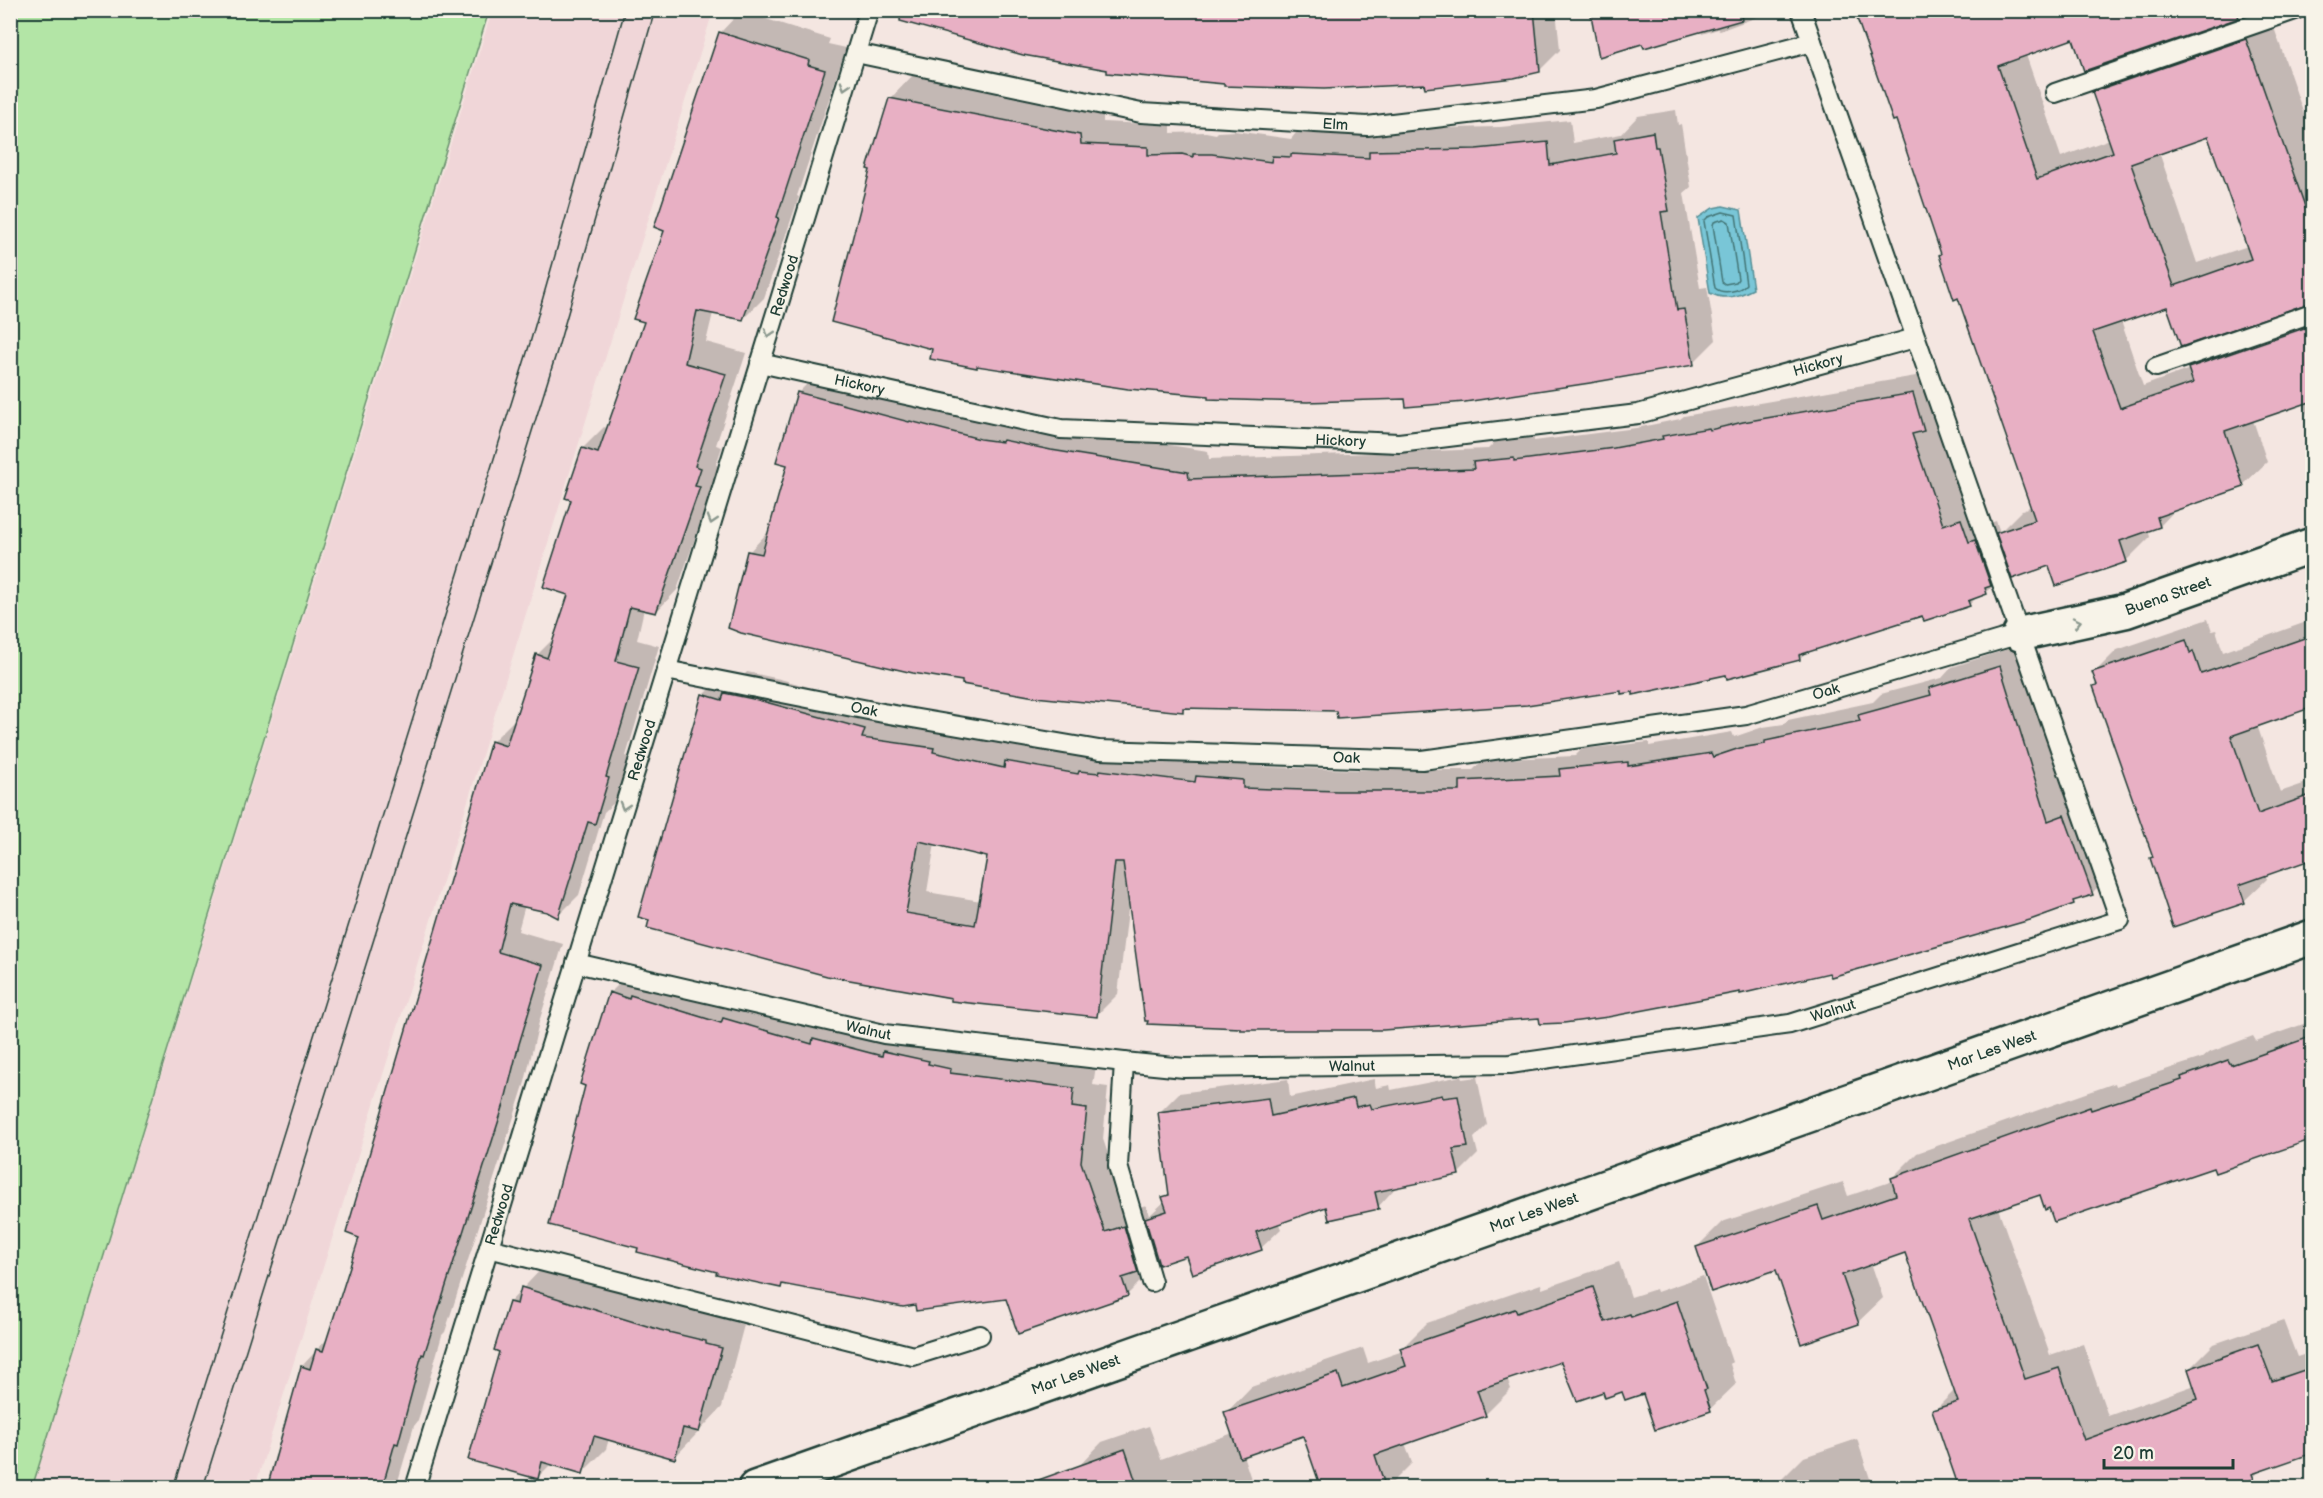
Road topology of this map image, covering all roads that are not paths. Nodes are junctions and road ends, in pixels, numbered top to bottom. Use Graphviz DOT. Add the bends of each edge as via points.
graph roads {
  1 [pos="868,10"];
  2 [pos="1801,10"];
  3 [pos="2295,10"];
  4 [pos="1812,42"];
  5 [pos="856,52"];
  6 [pos="2055,93"];
  7 [pos="2313,313"];
  8 [pos="1915,338"];
  9 [pos="760,363"];
  10 [pos="2156,367"];
  11 [pos="2313,545"];
  12 [pos="2020,634"];
  13 [pos="666,670"];
  14 [pos="2313,937"];
  15 [pos="576,963"];
  16 [pos="1125,1062"];
  17 [pos="489,1248"];
  18 [pos="1152,1282"];
  19 [pos="980,1335"];
  20 [pos="415,1488"];
  21 [pos="755,1488"];
  1 -- 5 [label="lane, Redwood"];
  2 -- 4 [label="lane"];
  3 -- 6 [label="lane"];
  4 -- 5 [label="lane, Elm" via="1596,99 1367,126 1141,113"];
  4 -- 8 [label="lane"];
  5 -- 9 [label="lane, Redwood, one-way"];
  7 -- 10 [label="lane"];
  8 -- 9 [label="lane, Hickory" via="1638,414 1399,443 1061,429"];
  8 -- 12 [label="lane"];
  9 -- 13 [label="lane, Redwood, one-way"];
  12 -- 11 [label="street, Buena Street, one-way" via="2146,604"];
  12 -- 13 [label="lane, Oak" via="1746,715 1422,760 1099,750"];
  12 -- 16 [label="lane, Walnut" via="2120,920 1790,1024 1510,1064 1184,1068"];
  13 -- 15 [label="lane, Redwood, one-way"];
  14 -- 21 [label="street, Mar Les West"];
  15 -- 16 [label="lane, Walnut" via="884,1034"];
  15 -- 17 [label="lane, Redwood"];
  16 -- 18 [label="lane" via="1118,1166"];
  17 -- 19 [label="lane" via="913,1356"];
  17 -- 20 [label="lane, Redwood"];
}
